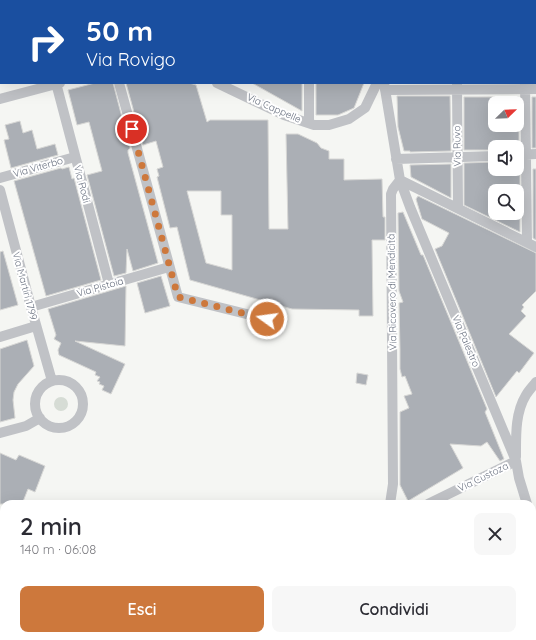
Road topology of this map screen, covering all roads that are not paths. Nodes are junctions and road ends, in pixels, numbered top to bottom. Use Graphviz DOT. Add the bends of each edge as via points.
graph roads {
  1 [pos="54,84"];
  2 [pos="58,84"];
  3 [pos="119,84"];
  4 [pos="309,84"];
  5 [pos="228,85"];
  6 [pos="381,85"];
  7 [pos="457,86"];
  8 [pos="525,86"];
  9 [pos="536,89"];
  10 [pos="0,99"];
  11 [pos="309,123"];
  12 [pos="526,155"];
  13 [pos="488,156"];
  14 [pos="75,157"];
  15 [pos="458,157"];
  16 [pos="396,159"];
  17 [pos="0,178"];
  18 [pos="400,180"];
  19 [pos="0,190"];
  20 [pos="458,208"];
  21 [pos="4,222"];
  22 [pos="532,245"];
  23 [pos="169,267"];
  24 [pos="109,284"];
  25 [pos="31,308"];
  26 [pos="267,319"];
  27 [pos="36,326"];
  28 [pos="0,337"];
  29 [pos="52,381"];
  30 [pos="536,382"];
  31 [pos="40,418"];
  32 [pos="0,433"];
  33 [pos="516,460"];
  34 [pos="391,500"];
  35 [pos="436,500"];
  36 [pos="526,500"];
  1 -- 10 [label="street"];
  2 -- 14 [label="street, Via Rodi"];
  3 -- 23 [label="street"];
  4 -- 11 [label="street"];
  5 -- 11 [label="street, Via Cappelle" via="284,115"];
  6 -- 7 [label="street"];
  6 -- 11 [label="street, Via Cappelle" via="365,108 349,119 329,125"];
  6 -- 16 [label="street"];
  7 -- 8 [label="street"];
  7 -- 15 [label="street, Via Ruvo"];
  8 -- 9 [label="street"];
  8 -- 12 [label="street"];
  12 -- 22 [label="street"];
  13 -- 15 [label="street"];
  14 -- 17 [label="street, Via Viterbo"];
  14 -- 24 [label="street, Via Rodi"];
  15 -- 16 [label="street"];
  15 -- 20 [label="street, Via Ruvo"];
  16 -- 18 [label="street"];
  18 -- 20 [label="street"];
  18 -- 33 [label="street, Via Palestro"];
  18 -- 34 [label="street, Via Ricovero di Mendicità" via="391,194 393,484"];
  19 -- 21 [label="street, Via Martiri 1799"];
  20 -- 22 [label="street"];
  21 -- 25 [label="street, Via Martiri 1799"];
  23 -- 24 [label="street, Via Pistoia"];
  23 -- 26 [label="street" via="178,297"];
  24 -- 25 [label="street, Via Pistoia"];
  25 -- 27 [label="street, Via Martiri 1799"];
  27 -- 28 [label="street"];
  27 -- 29 [label="street, Via Martiri 1799"];
  29 -- 31 [label="street" via="46,384 37,396 36,404"];
  29 -- 31 [label="street" via="60,380 75,386 83,400 83,409 74,422 60,428 52,427"];
  30 -- 33 [label="street" via="526,395 520,410 516,430"];
  31 -- 32 [label="street" via="26,426"];
  33 -- 35 [label="street, Via Custoza"];
  33 -- 36 [label="street, Via Palestro"];
}
